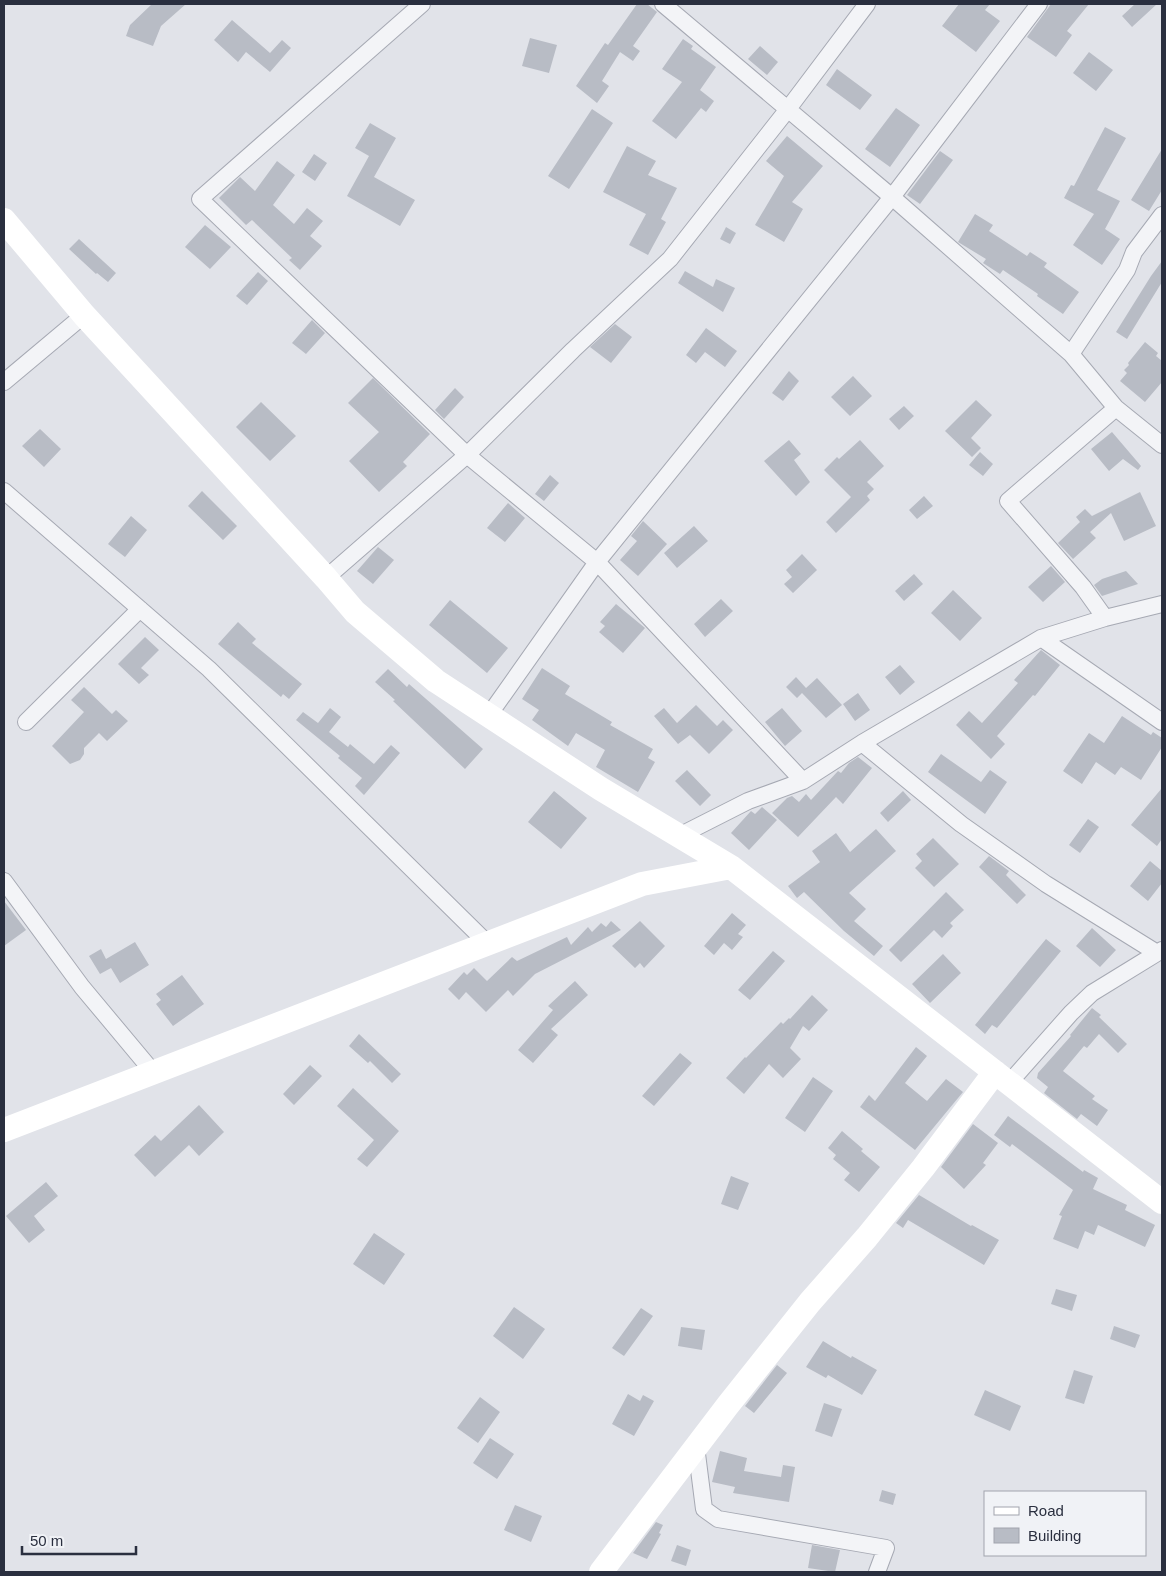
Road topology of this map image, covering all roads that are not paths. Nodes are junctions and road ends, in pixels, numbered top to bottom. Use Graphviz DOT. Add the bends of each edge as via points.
graph roads {
  1 [pos="422,4"];
  2 [pos="663,4"];
  3 [pos="867,4"];
  4 [pos="1039,4"];
  5 [pos="788,109"];
  6 [pos="892,197"];
  7 [pos="1162,215"];
  8 [pos="4,220"];
  9 [pos="84,315"];
  10 [pos="1071,354"];
  11 [pos="4,382"];
  12 [pos="1116,408"];
  13 [pos="1162,445"];
  14 [pos="467,455"];
  15 [pos="4,491"];
  16 [pos="597,562"];
  17 [pos="326,578"];
  18 [pos="1162,604"];
  19 [pos="140,609"];
  20 [pos="1105,618"];
  21 [pos="1041,638"];
  22 [pos="489,716"];
  23 [pos="26,722"];
  24 [pos="1162,722"];
  25 [pos="862,743"];
  26 [pos="803,781"];
  27 [pos="679,836"];
  28 [pos="731,867"];
  29 [pos="4,881"];
  30 [pos="488,944"];
  31 [pos="1160,952"];
  32 [pos="153,1072"];
  33 [pos="1002,1077"];
  34 [pos="4,1130"];
  35 [pos="1162,1202"];
  36 [pos="696,1446"];
  37 [pos="601,1572"];
  38 [pos="877,1572"];
  1 -- 14 [label="street" via="200,199"];
  2 -- 5 [label="street"];
  3 -- 5 [label="street"];
  4 -- 6 [label="street"];
  5 -- 6 [label="street"];
  5 -- 14 [label="street" via="670,259"];
  6 -- 10 [label="street"];
  6 -- 16 [label="street"];
  7 -- 10 [label="street" via="1134,252 1127,270"];
  8 -- 9 [label="main road"];
  9 -- 11 [label="street"];
  9 -- 17 [label="main road"];
  10 -- 12 [label="street"];
  12 -- 13 [label="street"];
  12 -- 20 [label="street" via="1008,501 1083,587"];
  14 -- 16 [label="street"];
  14 -- 17 [label="street"];
  15 -- 19 [label="street"];
  16 -- 22 [label="street"];
  16 -- 26 [label="street"];
  17 -- 22 [label="main road" via="355,612 436,681"];
  18 -- 20 [label="street"];
  19 -- 23 [label="street"];
  19 -- 30 [label="street" via="210,669"];
  20 -- 21 [label="street"];
  21 -- 24 [label="street"];
  21 -- 25 [label="street"];
  22 -- 27 [label="main road"];
  25 -- 26 [label="street"];
  25 -- 31 [label="street" via="961,824 1046,884"];
  26 -- 27 [label="street" via="748,802"];
  27 -- 28 [label="main road"];
  28 -- 30 [label="main road" via="642,884"];
  28 -- 33 [label="main road"];
  29 -- 32 [label="street" via="82,987"];
  30 -- 32 [label="main road"];
  31 -- 33 [label="street" via="1092,994"];
  32 -- 34 [label="main road"];
  33 -- 35 [label="main road"];
  33 -- 36 [label="main road" via="810,1302"];
  36 -- 37 [label="main road"];
  36 -- 38 [label="street" via="704,1509 718,1518 886,1548"];
}
